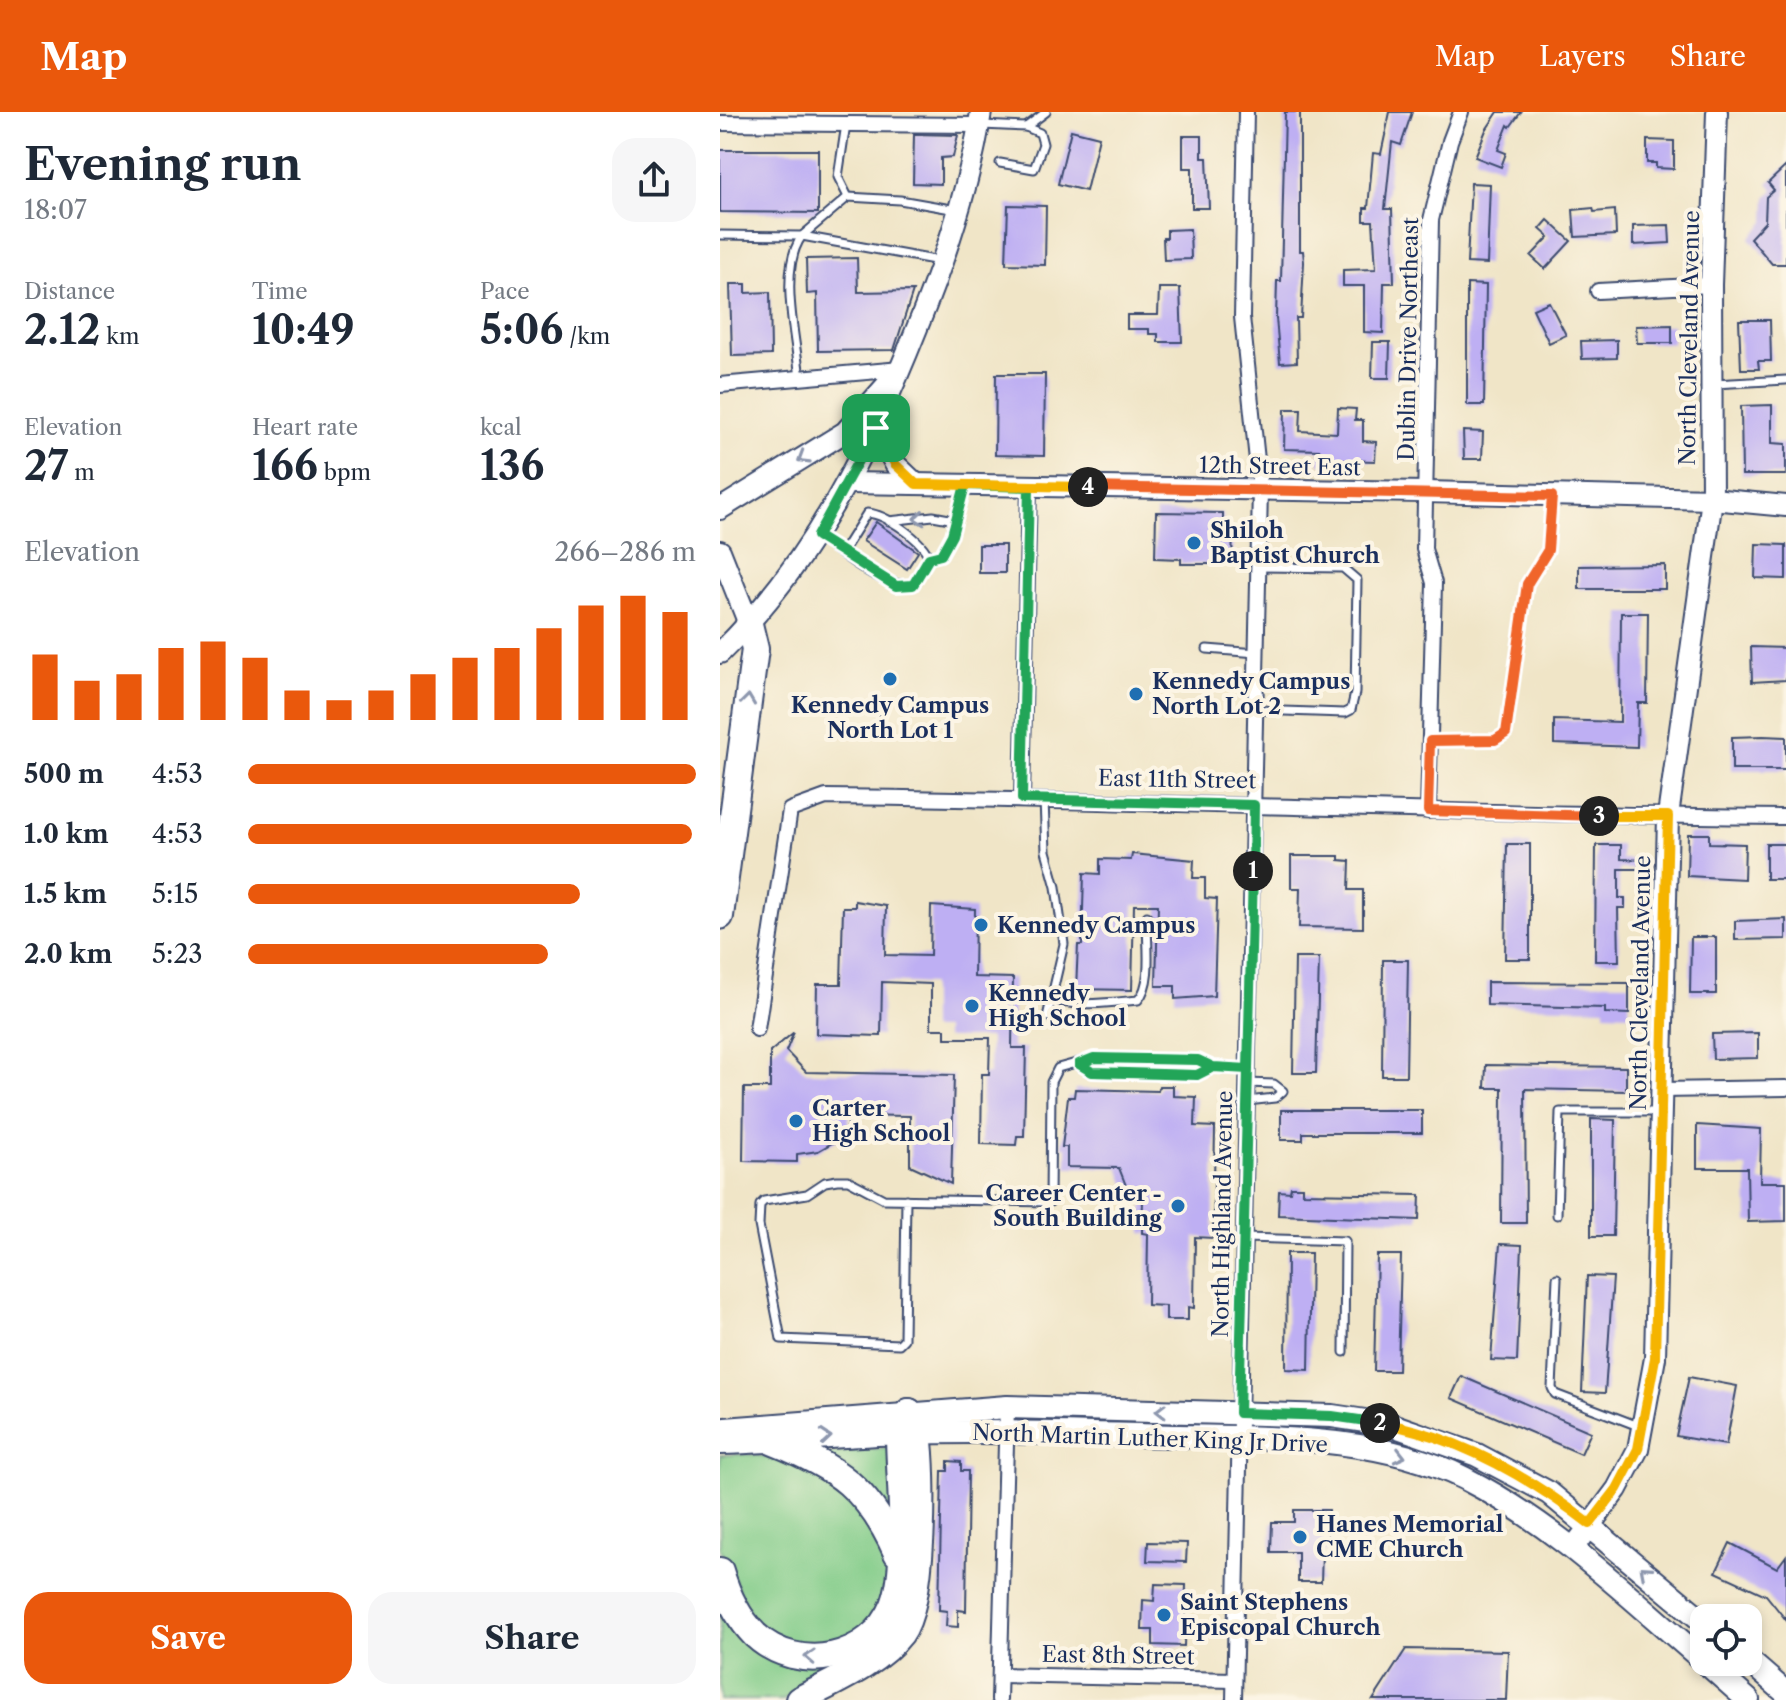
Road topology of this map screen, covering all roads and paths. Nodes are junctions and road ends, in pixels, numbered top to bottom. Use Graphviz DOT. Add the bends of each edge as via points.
graph roads {
  1 [pos="1046,112"];
  2 [pos="1246,112"];
  3 [pos="1461,112"];
  4 [pos="1717,112"];
  5 [pos="980,119"];
  6 [pos="720,123"];
  7 [pos="846,124"];
  8 [pos="1026,127"];
  9 [pos="1000,163"];
  10 [pos="848,197"];
  11 [pos="957,210"];
  12 [pos="720,235"];
  13 [pos="802,236"];
  14 [pos="944,262"];
  15 [pos="1711,285"];
  16 [pos="1598,291"];
  17 [pos="901,369"];
  18 [pos="800,378"];
  19 [pos="1786,380"];
  20 [pos="1711,384"];
  21 [pos="720,385"];
  22 [pos="876,428"];
  23 [pos="848,483"];
  24 [pos="916,484"];
  25 [pos="965,485"];
  26 [pos="1029,487"];
  27 [pos="1260,489"];
  28 [pos="1427,492"];
  29 [pos="1552,496"];
  30 [pos="1712,499"];
  31 [pos="1786,506"];
  32 [pos="720,509"];
  33 [pos="955,520"];
  34 [pos="889,521"];
  35 [pos="817,536"];
  36 [pos="720,551"];
  37 [pos="842,553"];
  38 [pos="929,558"];
  39 [pos="1258,567"];
  40 [pos="749,624"];
  41 [pos="1207,649"];
  42 [pos="720,653"];
  43 [pos="1257,653"];
  44 [pos="1256,710"];
  45 [pos="1430,741"];
  46 [pos="1022,799"];
  47 [pos="1044,800"];
  48 [pos="1254,805"];
  49 [pos="1428,811"];
  50 [pos="1668,816"];
  51 [pos="1786,817"];
  52 [pos="720,916"];
  53 [pos="1147,916"];
  54 [pos="1053,999"];
  55 [pos="1047,1017"];
  56 [pos="757,1029"];
  57 [pos="1079,1064"];
  58 [pos="1213,1067"];
  59 [pos="1247,1076"];
  60 [pos="1786,1088"];
  61 [pos="1661,1090"];
  62 [pos="1247,1101"];
  63 [pos="1661,1112"];
  64 [pos="906,1199"];
  65 [pos="1557,1215"];
  66 [pos="1243,1238"];
  67 [pos="1557,1278"];
  68 [pos="1344,1352"];
  69 [pos="1007,1407"];
  70 [pos="1239,1413"];
  71 [pos="908,1426"];
  72 [pos="1643,1428"];
  73 [pos="720,1429"];
  74 [pos="1006,1432"];
  75 [pos="1239,1437"];
  76 [pos="774,1442"];
  77 [pos="720,1443"];
  78 [pos="1590,1524"];
  79 [pos="1573,1548"];
  80 [pos="902,1565"];
  81 [pos="720,1571"];
  82 [pos="1690,1610"];
  83 [pos="1690,1650"];
  84 [pos="1762,1672"];
  85 [pos="1000,1675"];
  86 [pos="1720,1676"];
  87 [pos="1234,1680"];
  88 [pos="1786,1693"];
  89 [pos="799,1700"];
  90 [pos="999,1700"];
  91 [pos="1234,1700"];
  92 [pos="1748,1700"];
  1 -- 8 [label="lane"];
  2 -- 27 [label="street, North Highland Avenue" via="1242,317"];
  3 -- 28 [label="street, Dublin Drive Northeast" via="1431,220"];
  4 -- 15 [label="street, North Cleveland Avenue"];
  5 -- 7 [label="street"];
  5 -- 8 [label="lane"];
  5 -- 11 [label="street"];
  6 -- 7 [label="street"];
  7 -- 10 [label="lane" via="838,177"];
  8 -- 9 [label="lane" via="1040,133 1043,144 1034,169"];
  10 -- 11 [label="lane"];
  10 -- 13 [label="lane"];
  11 -- 14 [label="street"];
  12 -- 13 [label="lane"];
  13 -- 14 [label="lane"];
  13 -- 18 [label="lane" via="789,268"];
  14 -- 17 [label="street"];
  15 -- 16 [label="street"];
  15 -- 20 [label="street, North Cleveland Avenue"];
  17 -- 18 [label="street"];
  17 -- 22 [label="street"];
  17 -- 32 [label="street, one-way" via="845,432"];
  18 -- 21 [label="street"];
  19 -- 20 [label="lane"];
  20 -- 30 [label="street, North Cleveland Avenue"];
  22 -- 23 [label="street"];
  22 -- 24 [label="street" via="895,464"];
  23 -- 24 [label="street, 12th Street East"];
  23 -- 35 [label="street"];
  24 -- 25 [label="street, 12th Street East"];
  25 -- 26 [label="street, 12th Street East"];
  25 -- 33 [label="lane"];
  26 -- 27 [label="street, 12th Street East"];
  26 -- 46 [label="street"];
  27 -- 28 [label="street, 12th Street East"];
  27 -- 39 [label="street, North Highland Avenue"];
  28 -- 29 [label="street, 12th Street East"];
  28 -- 45 [label="street, Dublin Drive Northeast" via="1424,549 1434,583"];
  29 -- 30 [label="street, 12th Street East"];
  29 -- 45 [label="lane" via="1548,550 1527,584 1506,733 1495,740"];
  30 -- 31 [label="street, 12th Street East"];
  30 -- 50 [label="street, North Cleveland Avenue"];
  33 -- 34 [label="lane, one-way" via="933,516"];
  33 -- 38 [label="lane" via="941,555"];
  34 -- 37 [label="lane" via="867,513"];
  34 -- 38 [label="lane" via="924,545"];
  35 -- 37 [label="lane"];
  35 -- 40 [label="street"];
  36 -- 40 [label="street"];
  37 -- 38 [label="lane" via="896,586 913,585"];
  39 -- 43 [label="street, North Highland Avenue"];
  39 -- 44 [label="lane" via="1343,568 1354,575 1355,678 1354,703 1345,713"];
  40 -- 42 [label="street"];
  52 -- 40 [label="highway, one-way" via="755,649"];
  41 -- 43 [label="lane"];
  43 -- 44 [label="street, North Highland Avenue"];
  44 -- 48 [label="street, North Highland Avenue"];
  45 -- 49 [label="street, Dublin Drive Northeast"];
  46 -- 47 [label="street, East 11th Street"];
  46 -- 56 [label="street, East 11th Street" via="826,797 790,810"];
  47 -- 48 [label="street, East 11th Street"];
  47 -- 54 [label="lane" via="1046,851 1064,944"];
  48 -- 49 [label="street, East 11th Street"];
  48 -- 59 [label="street, North Highland Avenue"];
  49 -- 50 [label="street, East 11th Street"];
  50 -- 51 [label="street, East 11th Street"];
  50 -- 61 [label="street, North Cleveland Avenue"];
  53 -- 54 [label="lane" via="1145,981 1138,1000 1082,1004"];
  54 -- 55 [label="lane"];
  57 -- 58 [label="lane" via="1094,1058 1183,1059"];
  57 -- 58 [label="lane" via="1092,1072 1197,1075"];
  57 -- 64 [label="lane" via="1058,1068 1051,1082 1050,1202"];
  58 -- 59 [label="lane"];
  59 -- 62 [label="street, North Highland Avenue"];
  59 -- 62 [label="lane" via="1283,1091 1275,1098"];
  60 -- 61 [label="street"];
  61 -- 63 [label="street, North Cleveland Avenue"];
  62 -- 66 [label="street, North Highland Avenue"];
  63 -- 65 [label="lane" via="1560,1112"];
  63 -- 72 [label="street, North Cleveland Avenue" via="1657,1336"];
  64 -- 64 [label="lane" via="884,1199 837,1180 807,1194 770,1198 760,1205 759,1225 781,1339 880,1344 904,1339"];
  66 -- 68 [label="lane" via="1345,1241"];
  66 -- 70 [label="street, North Highland Avenue"];
  67 -- 72 [label="lane" via="1555,1394"];
  70 -- 69 [label="main road, North Martin Luther King Jr Drive, one-way"];
  69 -- 71 [label="main road, North Martin Luther King Jr Drive"];
  69 -- 74 [label="street"];
  70 -- 75 [label="street, North Highland Avenue"];
  70 -- 78 [label="main road, North Martin Luther King Jr Drive" via="1332,1416 1434,1438 1549,1493"];
  71 -- 73 [label="main road, North Martin Luther King Jr Drive"];
  71 -- 74 [label="main road, North Martin Luther King Jr Drive"];
  76 -- 71 [label="main road, North Martin Luther King Jr Drive, one-way"];
  71 -- 80 [label="highway"];
  71 -- 89 [label="highway" via="917,1577 907,1622 881,1652"];
  72 -- 78 [label="street, North Cleveland Avenue" via="1617,1489"];
  74 -- 75 [label="main road, North Martin Luther King Jr Drive"];
  74 -- 85 [label="street"];
  75 -- 79 [label="main road, North Martin Luther King Jr Drive, one-way" via="1318,1441 1425,1462 1532,1517"];
  75 -- 87 [label="street, North Highland Avenue"];
  76 -- 77 [label="main road, North Martin Luther King Jr Drive"];
  76 -- 80 [label="highway" via="816,1459 859,1491 887,1530"];
  78 -- 79 [label="street, North Cleveland Avenue"];
  82 -- 78 [label="main road, North Martin Luther King Jr Drive, one-way"];
  79 -- 83 [label="main road, North Martin Luther King Jr Drive"];
  80 -- 81 [label="highway, one-way" via="887,1620 855,1648 820,1658 787,1654 757,1637 728,1597"];
  84 -- 88 [label="main road"];
  85 -- 87 [label="street, East 8th Street"];
  85 -- 90 [label="street"];
  86 -- 92 [label="main road, North Martin Luther King Jr Drive"];
  87 -- 91 [label="street, North Highland Avenue"];
}
